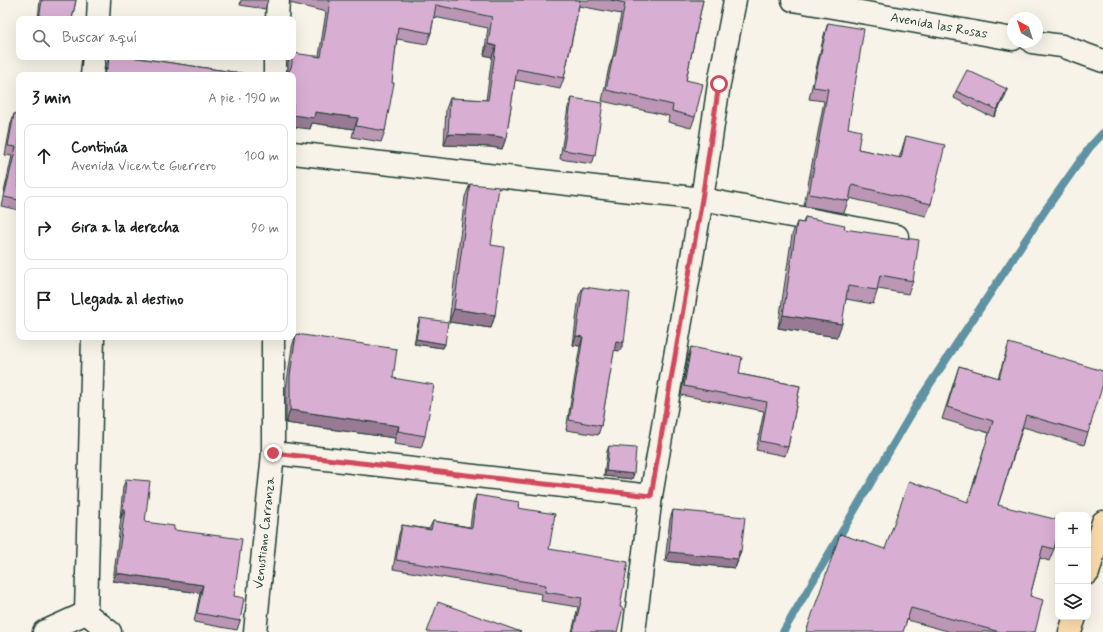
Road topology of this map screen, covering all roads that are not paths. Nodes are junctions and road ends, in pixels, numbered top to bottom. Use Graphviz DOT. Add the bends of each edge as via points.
graph roads {
  1 [pos="100,0"];
  2 [pos="278,0"];
  3 [pos="735,0"];
  4 [pos="793,0"];
  5 [pos="98,16"];
  6 [pos="277,16"];
  7 [pos="1007,38"];
  8 [pos="1043,43"];
  9 [pos="94,60"];
  10 [pos="275,60"];
  11 [pos="1103,61"];
  12 [pos="92,72"];
  13 [pos="274,72"];
  14 [pos="296,153"];
  15 [pos="702,199"];
  16 [pos="897,236"];
  17 [pos="93,340"];
  18 [pos="273,340"];
  19 [pos="273,453"];
  20 [pos="651,496"];
  21 [pos="1103,522"];
  22 [pos="1091,563"];
  23 [pos="86,613"];
  24 [pos="1074,620"];
  25 [pos="44,632"];
  26 [pos="110,632"];
  27 [pos="255,632"];
  28 [pos="634,632"];
  29 [pos="1070,632"];
  1 -- 5 [label="street"];
  2 -- 6 [label="street"];
  3 -- 15 [label="street" via="719,84"];
  4 -- 7 [label="street, Avenida las Rosas"];
  8 -- 11 [label="street" via="1062,46"];
  9 -- 12 [label="street"];
  10 -- 13 [label="street"];
  14 -- 15 [label="street"];
  15 -- 16 [label="street"];
  15 -- 20 [label="street"];
  17 -- 23 [label="street"];
  18 -- 19 [label="street, Venustiano Carranza"];
  19 -- 20 [label="street"];
  19 -- 27 [label="street, Venustiano Carranza"];
  20 -- 28 [label="street"];
  21 -- 22 [label="main road"];
  23 -- 25 [label="street"];
  23 -- 26 [label="street"];
  24 -- 29 [label="main road"];
}
